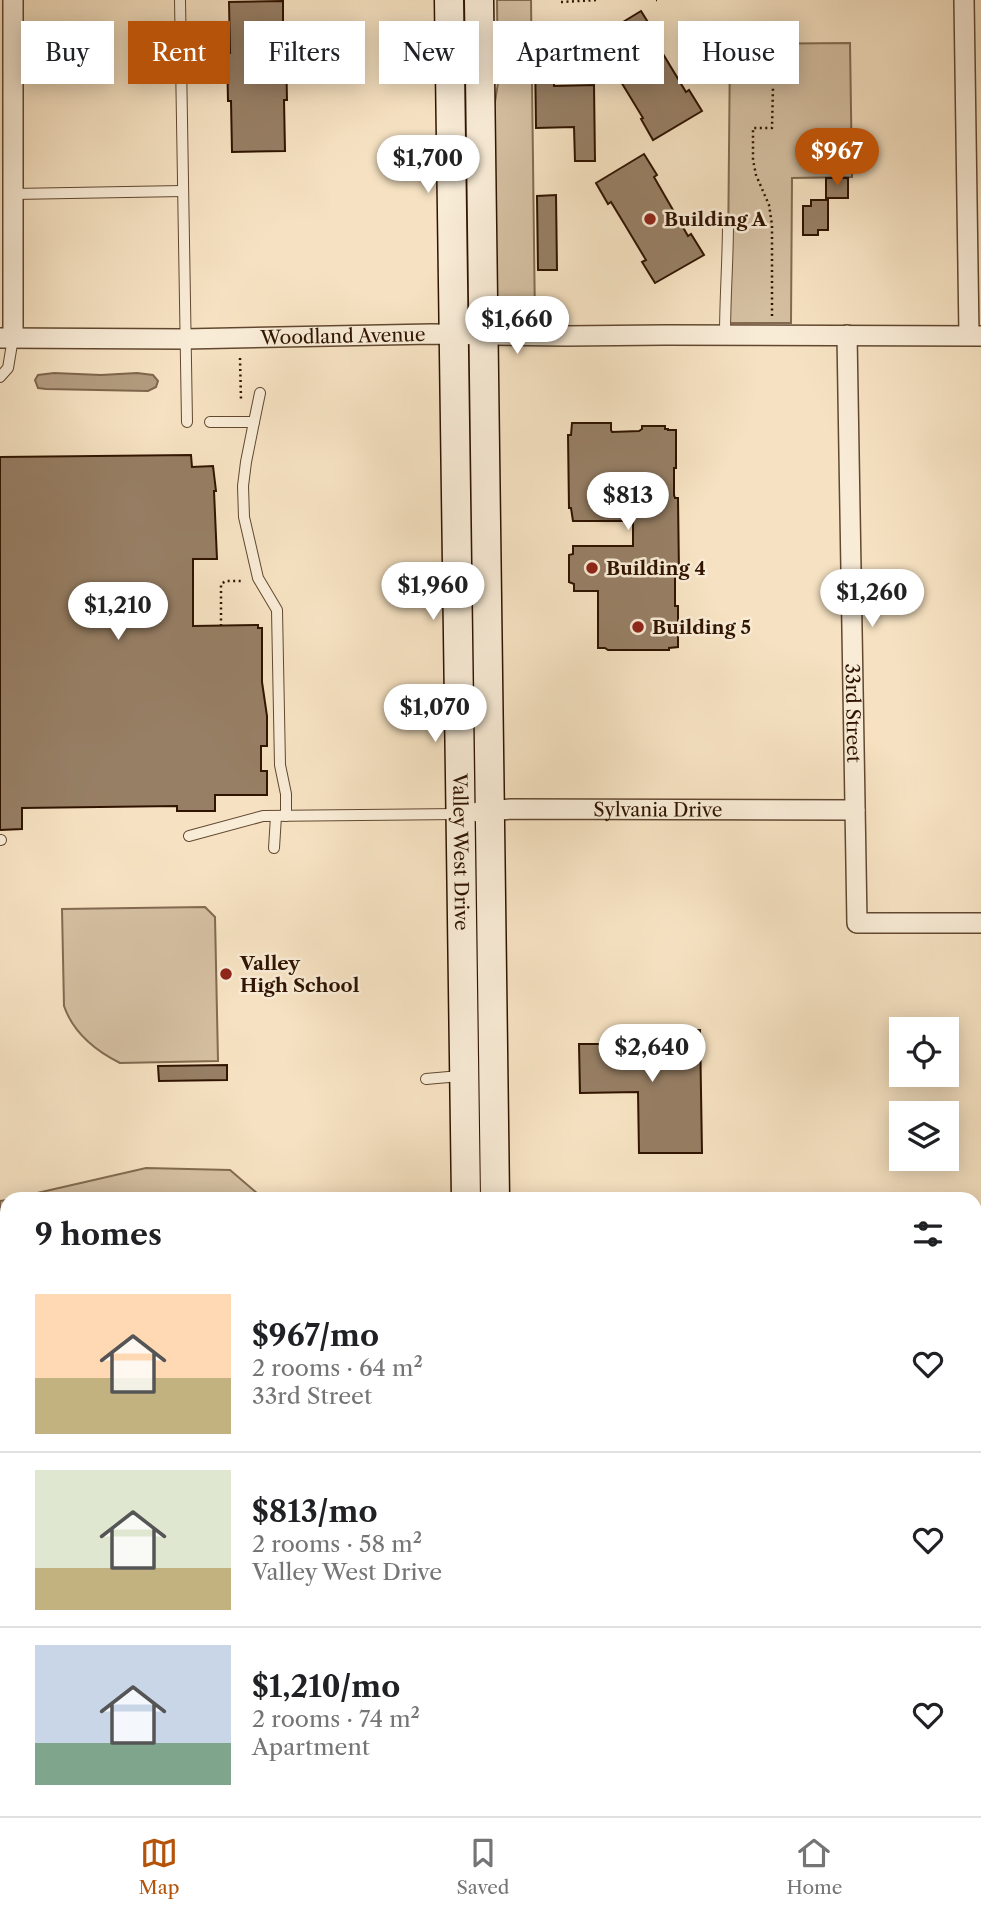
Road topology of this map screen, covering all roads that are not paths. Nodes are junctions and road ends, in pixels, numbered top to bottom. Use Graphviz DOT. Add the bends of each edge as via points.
graph roads {
  1 [pos="13,0"];
  2 [pos="180,0"];
  3 [pos="449,0"];
  4 [pos="479,0"];
  5 [pos="964,0"];
  6 [pos="183,191"];
  7 [pos="13,194"];
  8 [pos="729,223"];
  9 [pos="455,334"];
  10 [pos="484,335"];
  11 [pos="725,335"];
  12 [pos="847,335"];
  13 [pos="975,335"];
  14 [pos="7,338"];
  15 [pos="184,339"];
  16 [pos="0,377"];
  17 [pos="260,393"];
  18 [pos="187,422"];
  19 [pos="210,422"];
  20 [pos="254,422"];
  21 [pos="491,810"];
  22 [pos="855,810"];
  23 [pos="460,814"];
  24 [pos="281,816"];
  25 [pos="189,836"];
  26 [pos="274,848"];
  27 [pos="981,923"];
  28 [pos="464,1076"];
  29 [pos="426,1079"];
  30 [pos="466,1192"];
  31 [pos="495,1192"];
  1 -- 7 [label="street"];
  2 -- 6 [label="lane"];
  3 -- 9 [label="main road, Valley West Drive"];
  4 -- 10 [label="main road, Valley West Drive"];
  5 -- 13 [label="street"];
  6 -- 7 [label="lane"];
  6 -- 15 [label="lane"];
  7 -- 14 [label="street"];
  8 -- 11 [label="lane"];
  9 -- 10 [label="street, Woodland Avenue"];
  9 -- 15 [label="street, Woodland Avenue"];
  9 -- 23 [label="main road, Valley West Drive"];
  10 -- 11 [label="street, Woodland Avenue"];
  10 -- 21 [label="main road, Valley West Drive"];
  11 -- 12 [label="street, Woodland Avenue"];
  12 -- 13 [label="street, Woodland Avenue"];
  12 -- 22 [label="street, 33rd Street"];
  14 -- 15 [label="street, Woodland Avenue"];
  14 -- 16 [label="lane" via="8,368"];
  15 -- 18 [label="lane"];
  17 -- 20 [label="lane"];
  19 -- 20 [label="lane"];
  20 -- 24 [label="lane" via="243,486 244,517 258,578 277,610 280,765 286,794"];
  21 -- 22 [label="street, Sylvania Drive"];
  21 -- 23 [label="street, Sylvania Drive"];
  21 -- 31 [label="main road, Valley West Drive"];
  22 -- 27 [label="street, 33rd Street" via="857,923"];
  23 -- 24 [label="lane"];
  23 -- 28 [label="main road, Valley West Drive"];
  24 -- 25 [label="lane" via="263,816"];
  24 -- 26 [label="lane"];
  28 -- 29 [label="lane"];
  28 -- 30 [label="main road, Valley West Drive"];
}
